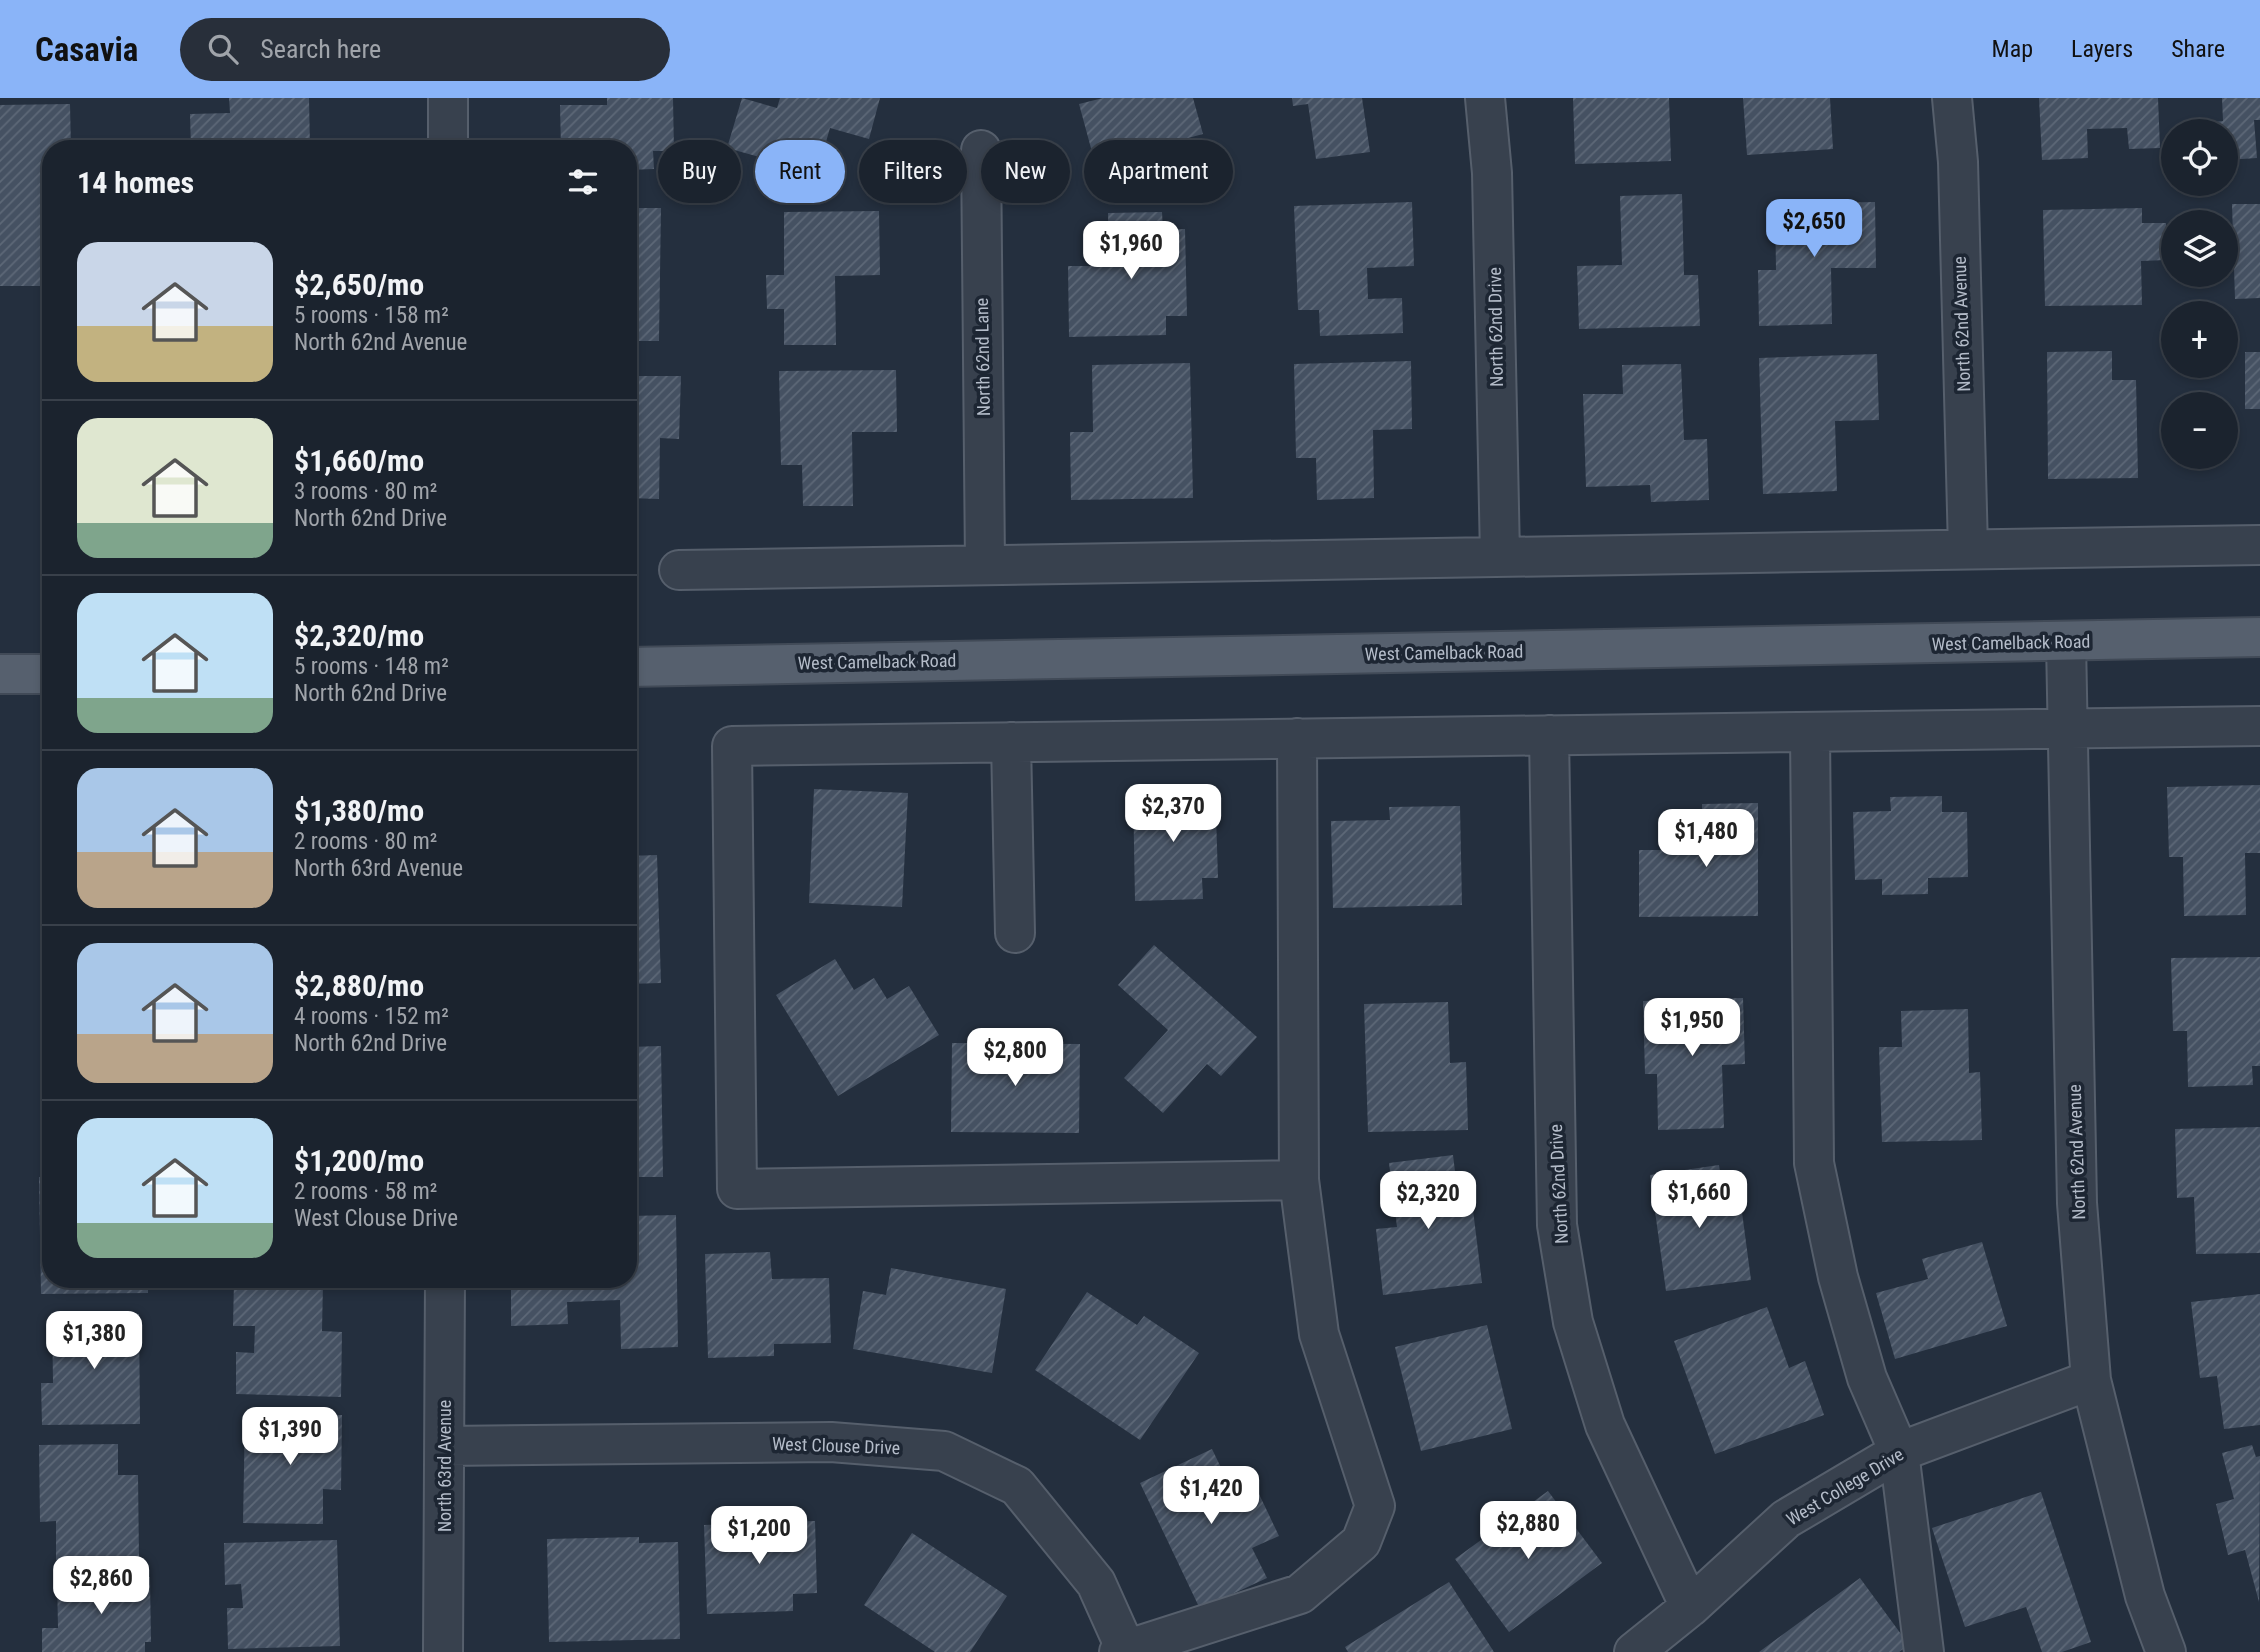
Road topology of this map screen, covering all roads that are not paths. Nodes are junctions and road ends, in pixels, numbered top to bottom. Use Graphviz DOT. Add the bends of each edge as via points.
graph roads {
  1 [pos="448,98"];
  2 [pos="1485,98"];
  3 [pos="1952,98"];
  4 [pos="448,140"];
  5 [pos="982,203"];
  6 [pos="2260,545"];
  7 [pos="1968,550"];
  8 [pos="1500,556"];
  9 [pos="985,564"];
  10 [pos="679,570"];
  11 [pos="2260,637"];
  12 [pos="2066,642"];
  13 [pos="637,667"];
  14 [pos="0,674"];
  15 [pos="42,674"];
  16 [pos="2260,726"];
  17 [pos="2066,729"];
  18 [pos="1810,732"];
  19 [pos="1549,736"];
  20 [pos="1297,738"];
  21 [pos="1012,741"];
  22 [pos="1015,933"];
  23 [pos="1299,1180"];
  24 [pos="445,1288"];
  25 [pos="2091,1380"];
  26 [pos="445,1446"];
  27 [pos="1899,1452"];
  28 [pos="1690,1607"];
  29 [pos="1124,1651"];
  30 [pos="443,1652"];
  31 [pos="1634,1652"];
  32 [pos="1924,1652"];
  33 [pos="2166,1652"];
  1 -- 4 [label="street"];
  2 -- 8 [label="street, North 62nd Drive" via="1492,173"];
  3 -- 7 [label="street, North 62nd Avenue" via="1958,162"];
  5 -- 9 [label="street, North 62nd Lane"];
  6 -- 7 [label="street"];
  7 -- 8 [label="street"];
  8 -- 9 [label="street"];
  9 -- 10 [label="street"];
  11 -- 12 [label="main road, West Camelback Road"];
  12 -- 13 [label="main road, West Camelback Road"];
  12 -- 17 [label="street, North 62nd Avenue"];
  14 -- 15 [label="main road"];
  16 -- 17 [label="street"];
  17 -- 18 [label="street"];
  17 -- 25 [label="street, North 62nd Avenue" via="2077,1203"];
  18 -- 19 [label="street"];
  18 -- 27 [label="street" via="1814,1163 1838,1277 1867,1378"];
  19 -- 20 [label="street"];
  19 -- 28 [label="street, North 62nd Drive" via="1561,1249 1573,1322 1605,1426"];
  20 -- 21 [label="street"];
  20 -- 23 [label="street"];
  21 -- 22 [label="street"];
  21 -- 23 [label="street" via="732,746 737,1189"];
  23 -- 29 [label="street" via="1318,1334 1375,1506 1361,1542 1300,1594"];
  24 -- 26 [label="street, North 63rd Avenue"];
  25 -- 27 [label="street, West College Drive"];
  25 -- 33 [label="street, North 62nd Avenue" via="2145,1596"];
  26 -- 29 [label="street, West Clouse Drive" via="831,1442 944,1451 1017,1486 1096,1583"];
  26 -- 30 [label="street, North 63rd Avenue"];
  27 -- 28 [label="street, West College Drive" via="1786,1519"];
  27 -- 32 [label="street"];
  28 -- 31 [label="street, West College Drive"];
}
